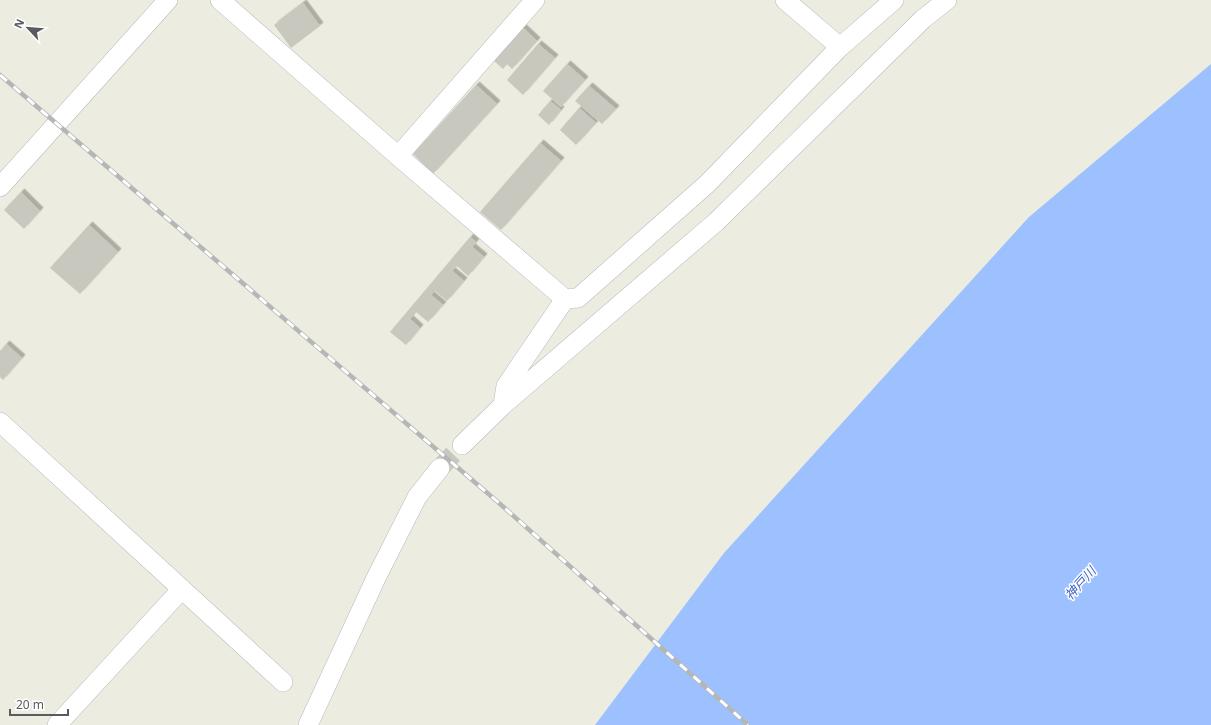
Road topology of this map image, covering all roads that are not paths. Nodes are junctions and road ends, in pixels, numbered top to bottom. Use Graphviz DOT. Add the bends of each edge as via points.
graph roads {
  1 [pos="168,0"];
  2 [pos="220,0"];
  3 [pos="535,0"];
  4 [pos="785,0"];
  5 [pos="894,0"];
  6 [pos="947,0"];
  7 [pos="840,48"];
  8 [pos="398,156"];
  9 [pos="0,187"];
  10 [pos="565,299"];
  11 [pos="503,405"];
  12 [pos="0,422"];
  13 [pos="462,445"];
  14 [pos="440,468"];
  15 [pos="181,590"];
  16 [pos="283,682"];
  17 [pos="57,725"];
  18 [pos="308,725"];
  1 -- 9 [label="street"];
  2 -- 8 [label="street"];
  3 -- 8 [label="street"];
  4 -- 7 [label="street"];
  5 -- 7 [label="street"];
  6 -- 11 [label="street" via="923,19 716,222"];
  7 -- 10 [label="street" via="707,184 578,298"];
  8 -- 10 [label="street"];
  10 -- 11 [label="street" via="506,386"];
  11 -- 13 [label="street"];
  12 -- 15 [label="street"];
  14 -- 18 [label="street" via="417,497 376,578"];
  15 -- 16 [label="street"];
  15 -- 17 [label="street"];
}
